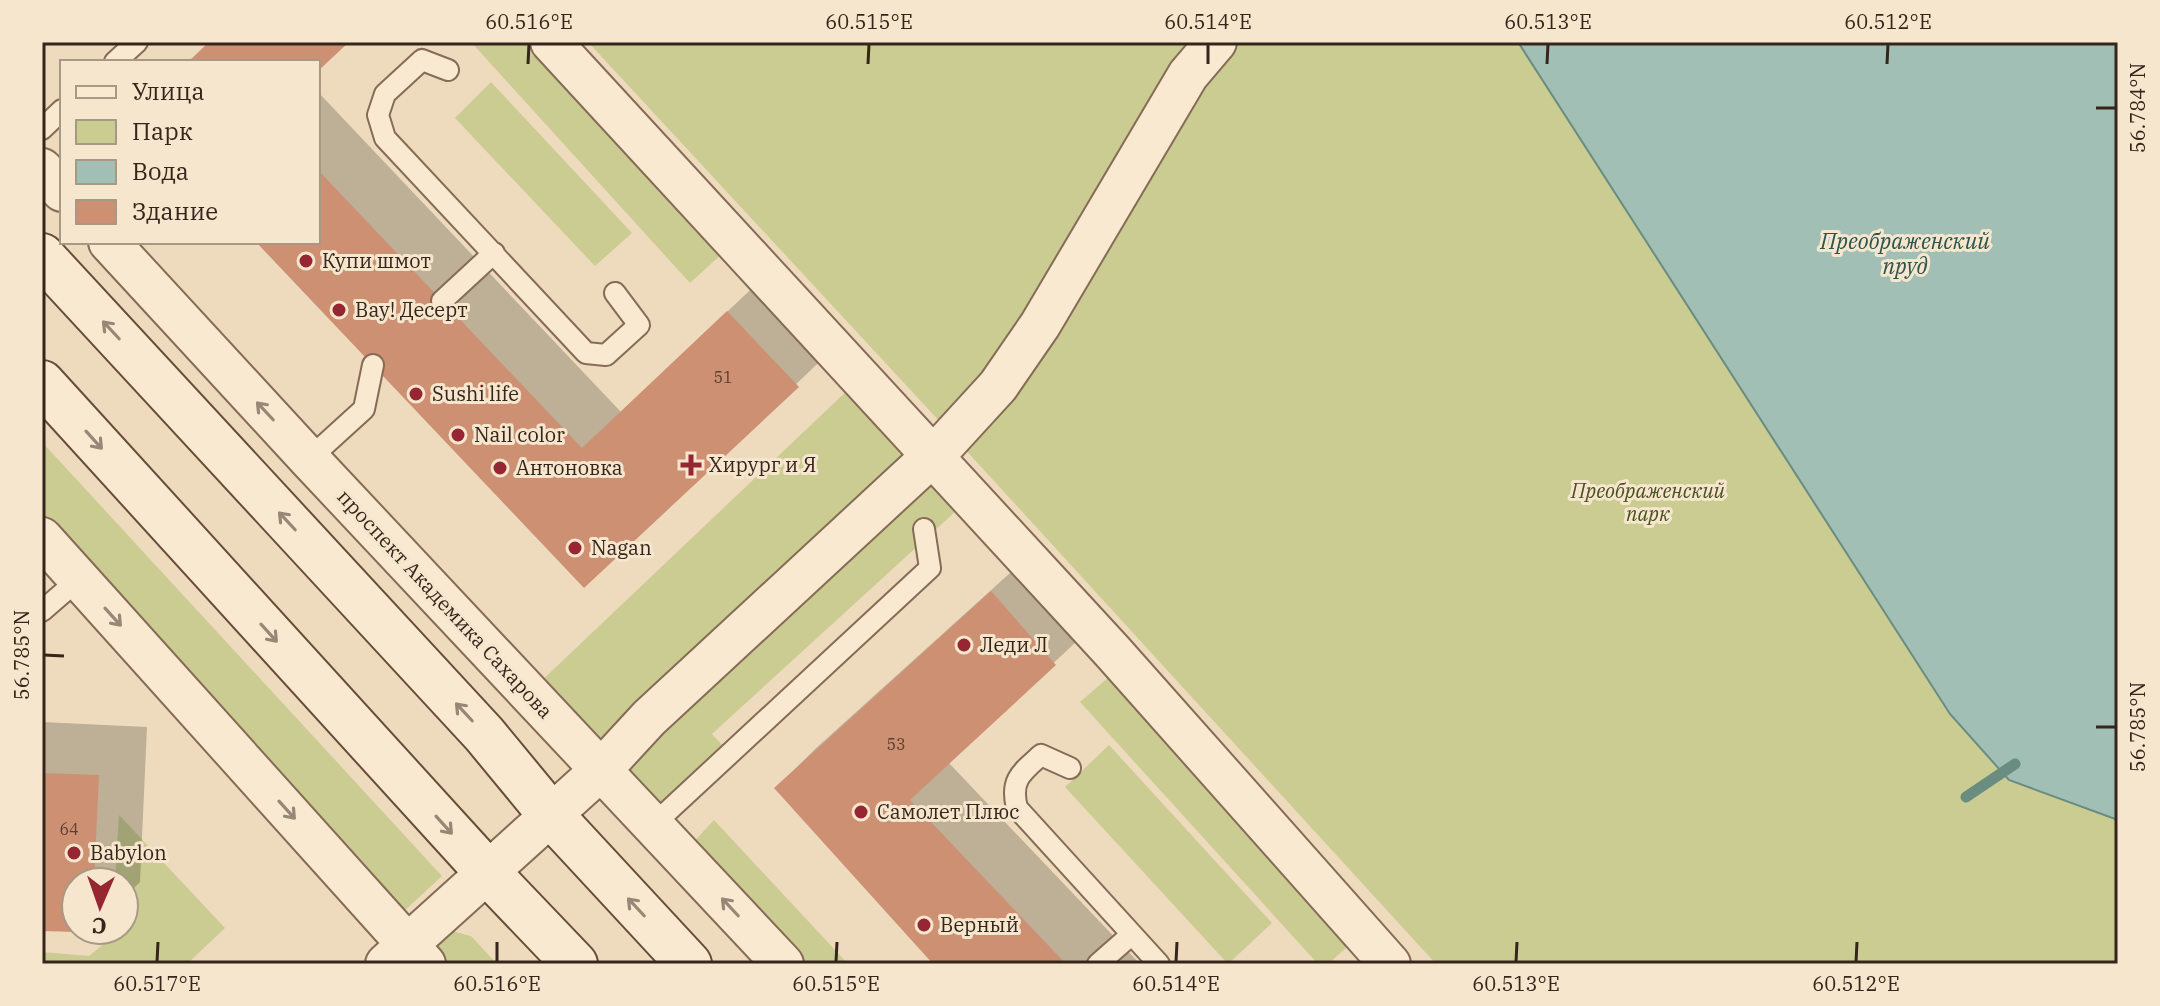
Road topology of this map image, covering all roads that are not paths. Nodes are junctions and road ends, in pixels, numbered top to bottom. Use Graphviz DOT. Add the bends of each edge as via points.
graph roads {
  1 [pos="137,42"];
  2 [pos="551,42"];
  3 [pos="1216,42"];
  4 [pos="117,60"];
  5 [pos="448,70"];
  6 [pos="60,112"];
  7 [pos="42,129"];
  8 [pos="42,169"];
  9 [pos="60,189"];
  10 [pos="111,244"];
  11 [pos="494,253"];
  12 [pos="42,256"];
  13 [pos="615,293"];
  14 [pos="442,301"];
  15 [pos="373,365"];
  16 [pos="42,383"];
  17 [pos="932,454"];
  18 [pos="309,459"];
  19 [pos="924,529"];
  20 [pos="42,538"];
  21 [pos="79,579"];
  22 [pos="42,611"];
  23 [pos="1070,768"];
  24 [pos="601,770"];
  25 [pos="550,814"];
  26 [pos="654,824"];
  27 [pos="489,874"];
  28 [pos="1131,935"];
  29 [pos="407,958"];
  30 [pos="575,964"];
  31 [pos="689,964"];
  32 [pos="783,964"];
  33 [pos="1098,964"];
  34 [pos="1159,964"];
  35 [pos="1390,964"];
  1 -- 4 [label="lane"];
  2 -- 17 [label="street"];
  3 -- 17 [label="street" via="1188,75 1007,374"];
  5 -- 11 [label="lane" via="422,60 385,94 378,115 385,138"];
  6 -- 7 [label="lane"];
  8 -- 9 [label="street"];
  18 -- 10 [label="street, проспект Академика Сахарова, one-way"];
  11 -- 13 [label="lane" via="586,353 606,355 639,325"];
  11 -- 14 [label="lane"];
  25 -- 12 [label="main road, one-way" via="484,734"];
  15 -- 18 [label="lane" via="364,409"];
  16 -- 27 [label="main road, one-way"];
  17 -- 24 [label="street" via="649,718"];
  17 -- 35 [label="street"];
  18 -- 24 [label="street, проспект Академика Сахарова"];
  19 -- 26 [label="lane" via="930,568"];
  20 -- 21 [label="street"];
  21 -- 22 [label="lane"];
  21 -- 29 [label="street, one-way"];
  23 -- 28 [label="lane" via="1041,755 1018,776 1013,793 1017,808"];
  24 -- 25 [label="street"];
  24 -- 26 [label="street, проспект Академика Сахарова"];
  25 -- 27 [label="street"];
  31 -- 25 [label="main road, one-way"];
  32 -- 26 [label="street, проспект Академика Сахарова, one-way"];
  27 -- 29 [label="street"];
  27 -- 30 [label="main road"];
  28 -- 33 [label="lane"];
  28 -- 34 [label="lane"];
}
